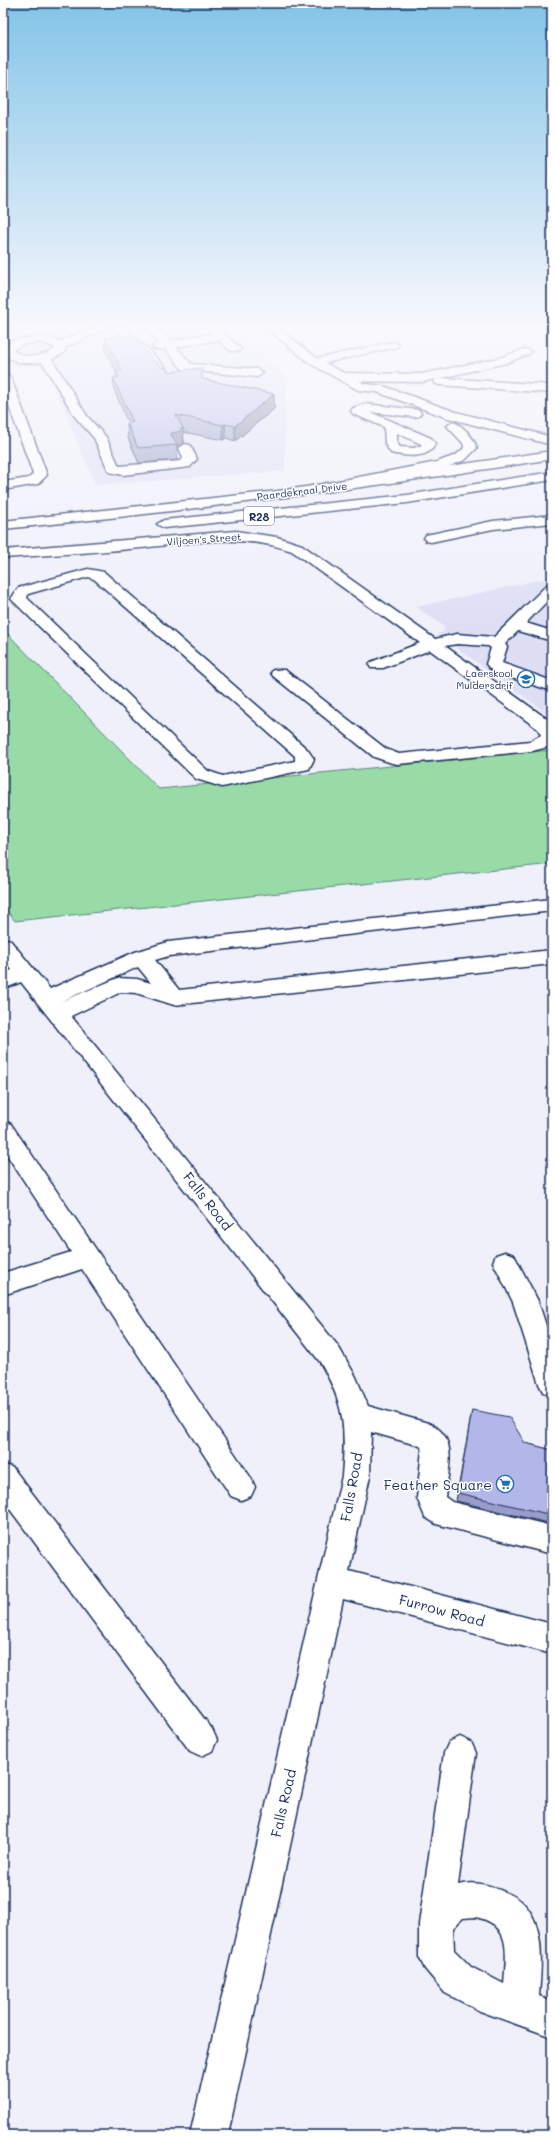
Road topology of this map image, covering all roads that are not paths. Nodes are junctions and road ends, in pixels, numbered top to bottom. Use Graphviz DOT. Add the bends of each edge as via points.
graph roads {
  1 [pos="16,427"];
  2 [pos="90,427"];
  3 [pos="454,427"];
  4 [pos="456,427"];
  5 [pos="496,427"];
  6 [pos="552,442"];
  7 [pos="185,448"];
  8 [pos="552,455"];
  9 [pos="552,476"];
  10 [pos="552,481"];
  11 [pos="514,482"];
  12 [pos="3,486"];
  13 [pos="312,490"];
  14 [pos="552,520"];
  15 [pos="3,525"];
  16 [pos="154,525"];
  17 [pos="431,538"];
  18 [pos="55,551"];
  19 [pos="31,552"];
  20 [pos="3,554"];
  21 [pos="52,572"];
  22 [pos="80,575"];
  23 [pos="552,588"];
  24 [pos="515,625"];
  25 [pos="552,636"];
  26 [pos="439,642"];
  27 [pos="492,642"];
  28 [pos="377,665"];
  29 [pos="280,673"];
  30 [pos="552,686"];
  31 [pos="552,905"];
  32 [pos="3,945"];
  33 [pos="142,957"];
  34 [pos="552,957"];
  35 [pos="26,972"];
  36 [pos="3,982"];
  37 [pos="89,989"];
  38 [pos="174,998"];
  39 [pos="53,1006"];
  40 [pos="3,1130"];
  41 [pos="87,1257"];
  42 [pos="505,1262"];
  43 [pos="3,1284"];
  44 [pos="552,1384"];
  45 [pos="358,1416"];
  46 [pos="3,1476"];
  47 [pos="241,1487"];
  48 [pos="552,1540"];
  49 [pos="333,1582"];
  50 [pos="552,1639"];
  51 [pos="201,1740"];
  52 [pos="460,1753"];
  53 [pos="436,1924"];
  54 [pos="520,2008"];
  55 [pos="552,2019"];
  56 [pos="209,2135"];
  1 -- 12 [label="main road" via="40,475 32,481"];
  2 -- 7 [label="main road" via="100,437 114,469 123,471 185,464 190,458"];
  3 -- 13 [label="main road" via="469,442 471,448 459,459"];
  4 -- 8 [label="main road"];
  5 -- 6 [label="main road"];
  8 -- 13 [label="main road, Paardekraal Drive / R28"];
  9 -- 11 [label="main road, Paardekraal Drive / R28"];
  10 -- 11 [label="main road"];
  11 -- 16 [label="main road, Paardekraal Drive / R28" via="332,508"];
  13 -- 15 [label="main road, Paardekraal Drive / R28" via="181,508"];
  14 -- 17 [label="main road" via="493,525"];
  18 -- 19 [label="main road, Viljoen's Street"];
  18 -- 22 [label="main road"];
  18 -- 26 [label="main road, Viljoen's Street" via="224,536 265,537 283,541 298,548"];
  19 -- 20 [label="main road, Viljoen's Street"];
  19 -- 21 [label="main road"];
  21 -- 22 [label="main road"];
  21 -- 22 [label="main road" via="24,591 19,599 202,775 222,782 303,765 306,759 301,753 99,575"];
  23 -- 24 [label="main road"];
  24 -- 25 [label="main road"];
  24 -- 27 [label="main road" via="500,640"];
  26 -- 27 [label="main road"];
  26 -- 28 [label="main road"];
  26 -- 29 [label="main road, Viljoen's Street" via="544,725 549,730 550,736 547,740 532,746 398,759 380,753"];
  27 -- 30 [label="main road" via="499,647 494,664 499,669"];
  31 -- 33 [label="main road" via="168,949"];
  32 -- 35 [label="main road, Falls Road"];
  33 -- 37 [label="main road"];
  33 -- 38 [label="main road"];
  34 -- 38 [label="main road"];
  35 -- 36 [label="main road"];
  35 -- 39 [label="main road, Falls Road"];
  37 -- 38 [label="main road" via="137,986"];
  37 -- 39 [label="main road"];
  39 -- 45 [label="main road, Falls Road" via="329,1354 346,1382"];
  40 -- 41 [label="main road"];
  41 -- 43 [label="main road"];
  41 -- 47 [label="main road"];
  42 -- 44 [label="main road" via="525,1301"];
  45 -- 48 [label="main road" via="428,1436 435,1443 431,1498 435,1507 446,1514"];
  45 -- 49 [label="main road, Falls Road" via="356,1476"];
  46 -- 51 [label="main road"];
  49 -- 50 [label="main road, Furrow Road"];
  49 -- 56 [label="main road, Falls Road"];
  52 -- 53 [label="main road"];
  53 -- 54 [label="main road" via="437,1957 458,1980"];
  53 -- 54 [label="main road" via="450,1906 470,1899 498,1905 517,1922 523,1977"];
  54 -- 55 [label="main road"];
}
